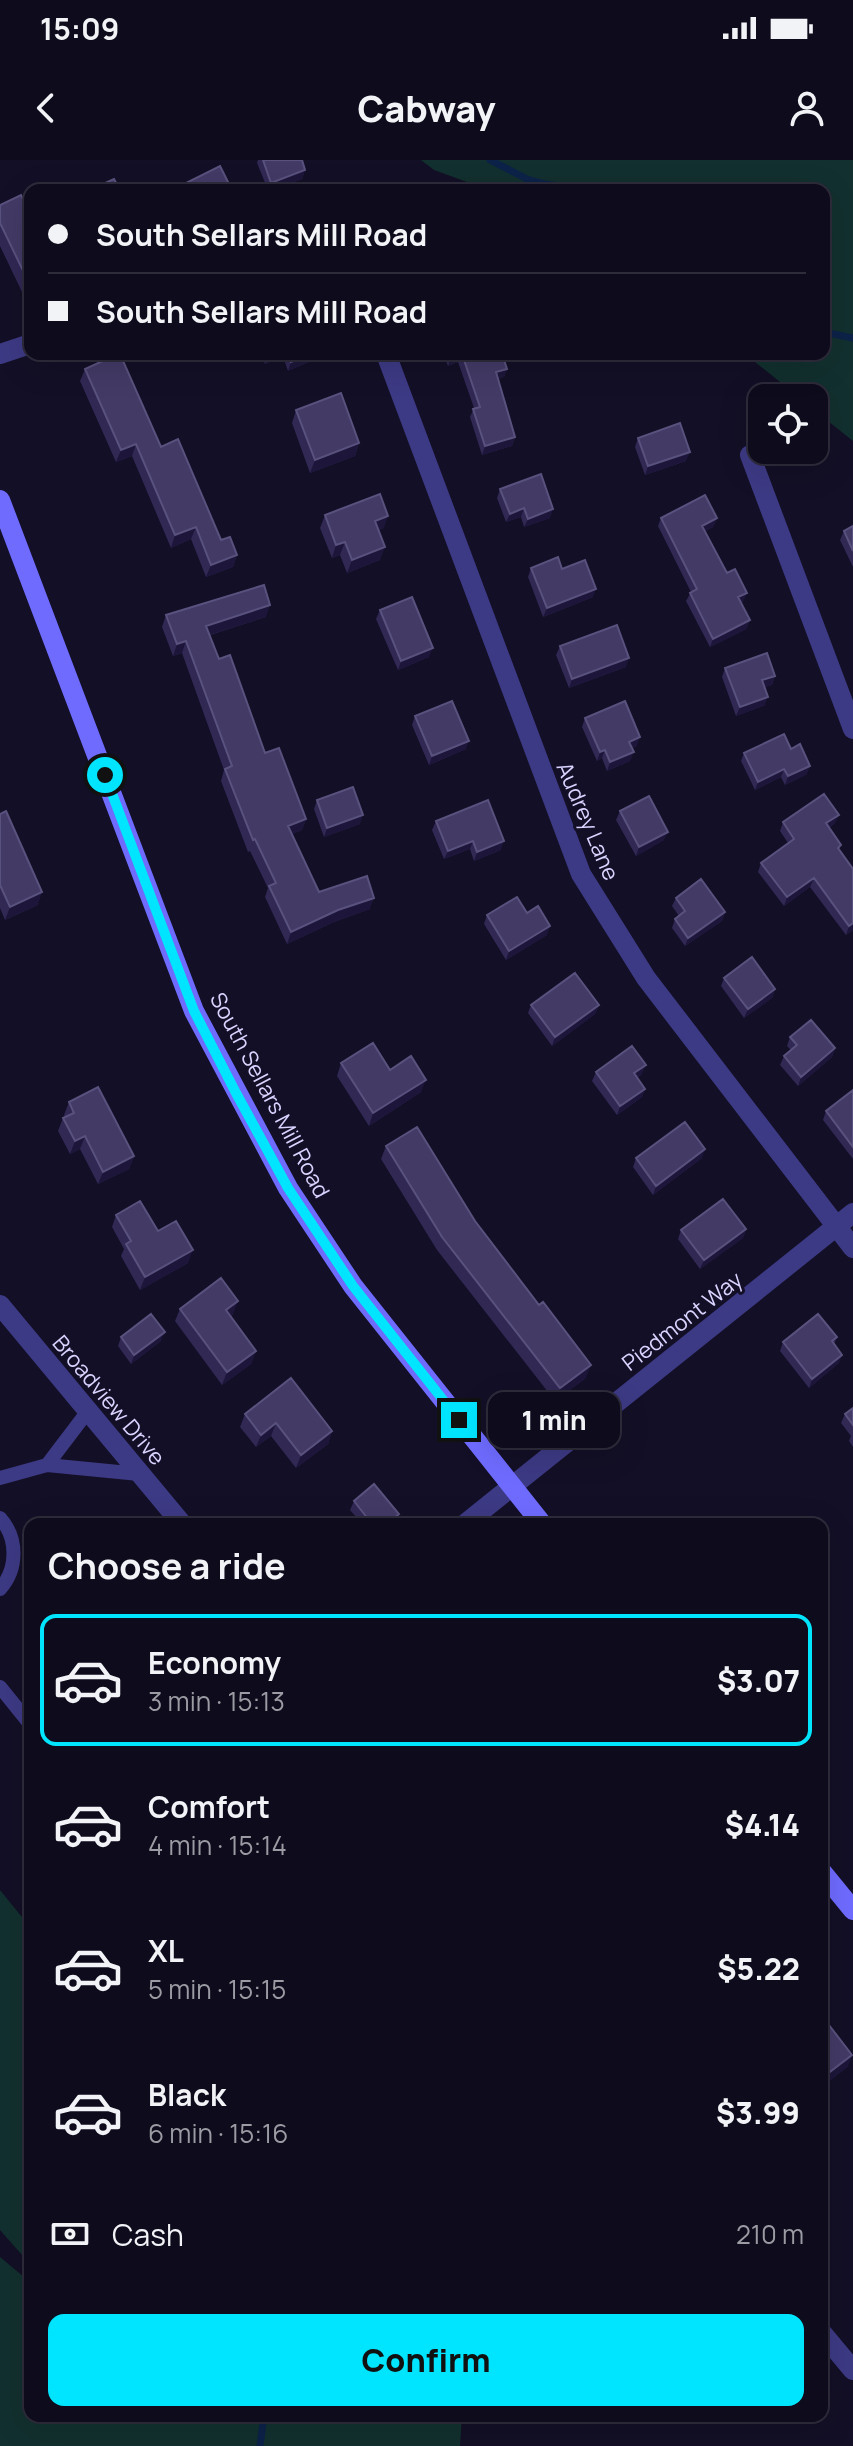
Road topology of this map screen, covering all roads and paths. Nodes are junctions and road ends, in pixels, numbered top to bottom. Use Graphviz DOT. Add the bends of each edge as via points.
graph roads {
  1 [pos="24,346"];
  2 [pos="0,354"];
  3 [pos="388,360"];
  4 [pos="753,464"];
  5 [pos="0,500"];
  6 [pos="853,729"];
  7 [pos="845,1220"];
  8 [pos="853,1248"];
  9 [pos="0,1305"];
  10 [pos="88,1411"];
  11 [pos="47,1465"];
  12 [pos="139,1474"];
  13 [pos="0,1478"];
  14 [pos="513,1487"];
  15 [pos="0,1518"];
  16 [pos="177,1518"];
  17 [pos="473,1518"];
  18 [pos="537,1518"];
  19 [pos="0,1589"];
  20 [pos="0,1687"];
  21 [pos="24,1717"];
  22 [pos="828,1879"];
  23 [pos="853,1910"];
  24 [pos="828,2340"];
  25 [pos="853,2370"];
  1 -- 2 [label="street"];
  3 -- 7 [label="street, Audrey Lane" via="581,874 646,978"];
  4 -- 6 [label="street"];
  5 -- 14 [label="main road, South Sellars Mill Road" via="194,1011 224,1070 288,1188 353,1286"];
  7 -- 8 [label="street, Audrey Lane"];
  7 -- 14 [label="street, Piedmont Way"];
  9 -- 10 [label="street, Broadview Drive"];
  10 -- 11 [label="lane"];
  10 -- 12 [label="street, Broadview Drive"];
  11 -- 12 [label="lane"];
  11 -- 13 [label="lane"];
  12 -- 16 [label="street, Broadview Drive"];
  14 -- 17 [label="street, Piedmont Way"];
  14 -- 18 [label="main road, South Sellars Mill Road"];
  15 -- 19 [label="lane" via="10,1532 14,1559"];
  20 -- 21 [label="lane"];
  22 -- 23 [label="main road"];
  24 -- 25 [label="street"];
}
